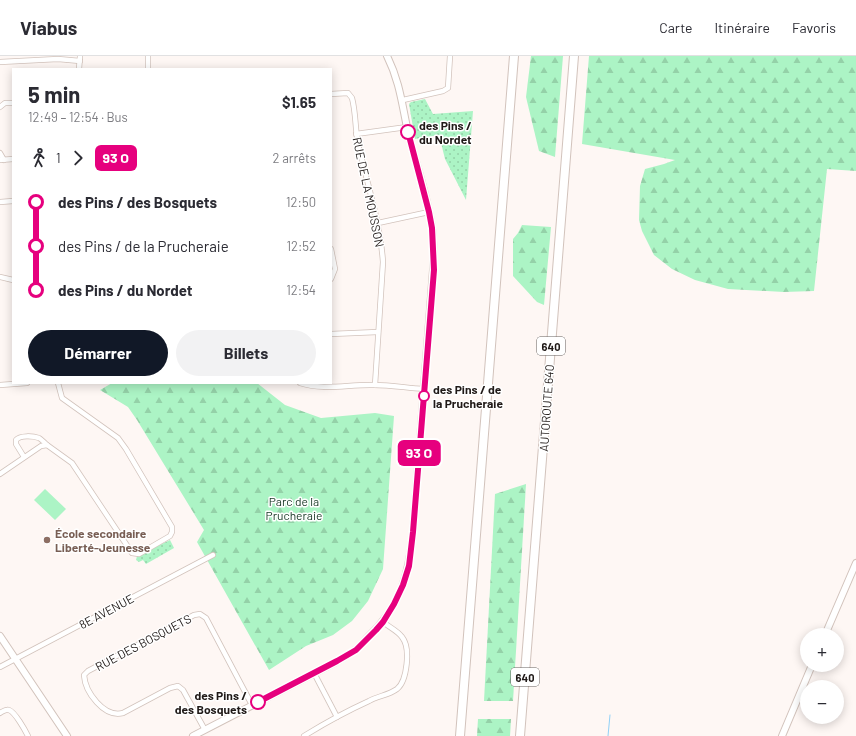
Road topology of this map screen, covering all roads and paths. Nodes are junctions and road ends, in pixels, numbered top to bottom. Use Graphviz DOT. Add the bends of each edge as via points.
graph roads {
  1 [pos="148,56"];
  2 [pos="387,56"];
  3 [pos="450,56"];
  4 [pos="514,56"];
  5 [pos="574,56"];
  6 [pos="34,58"];
  7 [pos="80,59"];
  8 [pos="0,62"];
  9 [pos="148,68"];
  10 [pos="332,94"];
  11 [pos="402,100"];
  12 [pos="12,103"];
  13 [pos="0,107"];
  14 [pos="407,127"];
  15 [pos="356,134"];
  16 [pos="0,153"];
  17 [pos="12,159"];
  18 [pos="2,160"];
  19 [pos="12,201"];
  20 [pos="0,202"];
  21 [pos="429,212"];
  22 [pos="378,223"];
  23 [pos="332,254"];
  24 [pos="332,276"];
  25 [pos="0,277"];
  26 [pos="12,280"];
  27 [pos="378,332"];
  28 [pos="332,334"];
  29 [pos="14,384"];
  30 [pos="58,384"];
  31 [pos="303,384"];
  32 [pos="0,385"];
  33 [pos="375,385"];
  34 [pos="424,389"];
  35 [pos="48,445"];
  36 [pos="24,457"];
  37 [pos="0,474"];
  38 [pos="213,555"];
  39 [pos="856,563"];
  40 [pos="383,622"];
  41 [pos="828,628"];
  42 [pos="0,636"];
  43 [pos="15,659"];
  44 [pos="0,667"];
  45 [pos="809,672"];
  46 [pos="314,673"];
  47 [pos="252,705"];
  48 [pos="0,713"];
  49 [pos="337,717"];
  50 [pos="205,730"];
  51 [pos="28,736"];
  52 [pos="67,736"];
  53 [pos="193,736"];
  54 [pos="304,736"];
  55 [pos="460,736"];
  56 [pos="520,736"];
  57 [pos="782,736"];
  1 -- 9 [label="street"];
  2 -- 11 [label="street" via="398,82"];
  3 -- 11 [label="street" via="448,88"];
  4 -- 55 [label="highway"];
  5 -- 56 [label="highway, AUTOROUTE 640 / 640"];
  6 -- 7 [label="street"];
  6 -- 8 [label="street"];
  10 -- 15 [label="street, RUE DE LA MOUSSON" via="351,95"];
  11 -- 14 [label="street"];
  12 -- 13 [label="street" via="5,103"];
  14 -- 15 [label="street"];
  14 -- 21 [label="street"];
  15 -- 22 [label="street, RUE DE LA MOUSSON"];
  16 -- 18 [label="street"];
  17 -- 18 [label="street"];
  19 -- 20 [label="street"];
  21 -- 22 [label="street"];
  21 -- 34 [label="street" via="434,270"];
  22 -- 27 [label="street, RUE DE LA MOUSSON" via="383,262"];
  23 -- 24 [label="street" via="335,269"];
  25 -- 26 [label="street"];
  27 -- 28 [label="street"];
  27 -- 33 [label="street, RUE DE LA MOUSSON"];
  29 -- 32 [label="street"];
  30 -- 35 [label="street" via="62,398 118,438 172,527 170,536 139,554 132,553 72,463"];
  31 -- 33 [label="street" via="323,388"];
  33 -- 34 [label="street"];
  34 -- 40 [label="street" via="409,566 401,590"];
  35 -- 36 [label="street"];
  35 -- 36 [label="street" via="39,438 21,436 16,440 16,444"];
  36 -- 37 [label="street"];
  38 -- 43 [label="street, 8E AVENUE"];
  39 -- 41 [label="street"];
  40 -- 46 [label="street" via="356,650"];
  40 -- 49 [label="street" via="403,638 407,647 401,684 391,693 376,697"];
  42 -- 43 [label="street"];
  43 -- 44 [label="street, 8E AVENUE"];
  43 -- 52 [label="street"];
  45 -- 57 [label="street"];
  46 -- 47 [label="street"];
  46 -- 49 [label="street"];
  47 -- 50 [label="street"];
  47 -- 50 [label="street, RUE DES BOSQUETS" via="206,618 200,614 84,676 96,703 117,714 178,686 183,690"];
  48 -- 51 [label="street" via="9,710 14,713"];
  49 -- 54 [label="street"];
  50 -- 53 [label="street"];
}
